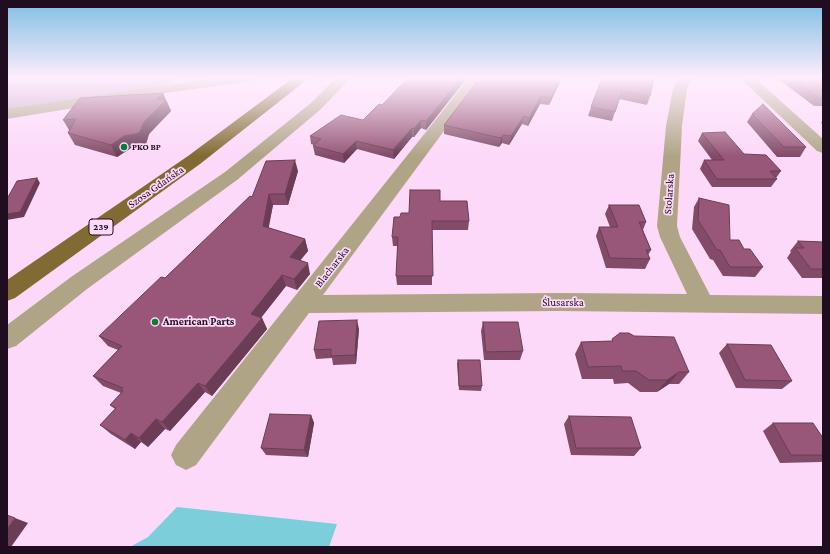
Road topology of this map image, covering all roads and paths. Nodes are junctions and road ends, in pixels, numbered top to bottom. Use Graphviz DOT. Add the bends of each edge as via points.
graph roads {
  1 [pos="71,104"];
  2 [pos="268,104"];
  3 [pos="318,104"];
  4 [pos="456,104"];
  5 [pos="678,104"];
  6 [pos="775,104"];
  7 [pos="7,114"];
  8 [pos="823,148"];
  9 [pos="7,292"];
  10 [pos="703,303"];
  11 [pos="303,304"];
  12 [pos="823,305"];
  13 [pos="7,339"];
  14 [pos="186,455"];
  1 -- 7 [label="street"];
  2 -- 9 [label="main road, Szosa Gdańska / 239" via="194,160"];
  3 -- 13 [label="street" via="231,176 85,279"];
  4 -- 11 [label="street, Blacharska"];
  5 -- 10 [label="street, Stolarska" via="667,226"];
  6 -- 8 [label="street"];
  10 -- 11 [label="street, Ślusarska"];
  10 -- 12 [label="street, Ślusarska"];
  11 -- 14 [label="street, Blacharska"];
}
